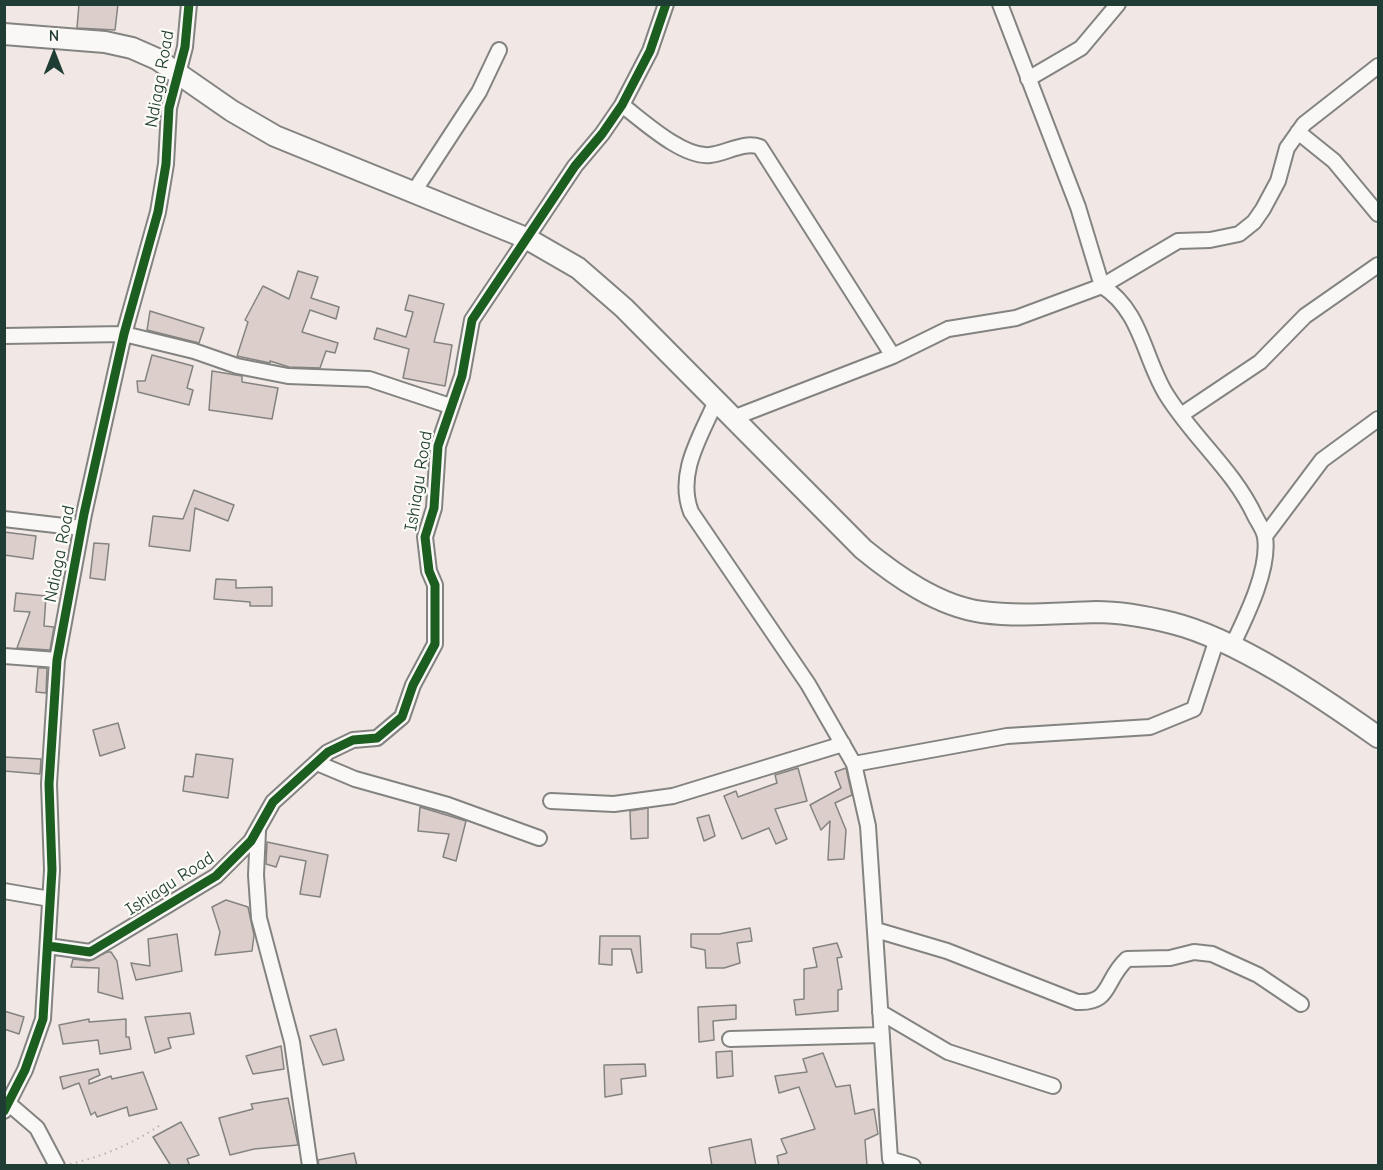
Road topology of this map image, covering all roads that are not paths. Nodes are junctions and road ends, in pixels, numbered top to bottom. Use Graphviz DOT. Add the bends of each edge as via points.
graph roads {
  1 [pos="189,4"];
  2 [pos="666,4"];
  3 [pos="1000,4"];
  4 [pos="1118,4"];
  5 [pos="4,34"];
  6 [pos="498,50"];
  7 [pos="1378,66"];
  8 [pos="177,74"];
  9 [pos="1028,79"];
  10 [pos="622,105"];
  11 [pos="1298,132"];
  12 [pos="413,193"];
  13 [pos="1378,214"];
  14 [pos="526,238"];
  15 [pos="1378,264"];
  16 [pos="1102,286"];
  17 [pos="124,334"];
  18 [pos="4,336"];
  19 [pos="894,356"];
  20 [pos="716,401"];
  21 [pos="450,406"];
  22 [pos="1181,415"];
  23 [pos="733,417"];
  24 [pos="1378,419"];
  25 [pos="4,519"];
  26 [pos="81,528"];
  27 [pos="1265,536"];
  28 [pos="1225,642"];
  29 [pos="4,656"];
  30 [pos="57,660"];
  31 [pos="1378,736"];
  32 [pos="843,744"];
  33 [pos="317,763"];
  34 [pos="854,765"];
  35 [pos="551,801"];
  36 [pos="259,827"];
  37 [pos="539,838"];
  38 [pos="4,891"];
  39 [pos="50,899"];
  40 [pos="876,930"];
  41 [pos="48,946"];
  42 [pos="1301,1004"];
  43 [pos="880,1012"];
  44 [pos="882,1035"];
  45 [pos="730,1039"];
  46 [pos="1053,1086"];
  47 [pos="7,1100"];
  48 [pos="890,1162"];
  49 [pos="57,1166"];
  50 [pos="310,1166"];
  51 [pos="914,1166"];
  1 -- 8 [label="street, Ndiaga Road" via="185,47"];
  2 -- 10 [label="street, Ishiagu Road" via="650,51"];
  3 -- 9 [label="street"];
  4 -- 9 [label="street" via="1081,48"];
  5 -- 8 [label="main road" via="105,42 132,48"];
  6 -- 12 [label="street" via="479,92"];
  7 -- 11 [label="street"];
  8 -- 12 [label="main road" via="275,136"];
  8 -- 17 [label="street, Ndiaga Road" via="158,212"];
  9 -- 16 [label="street" via="1078,207"];
  10 -- 14 [label="street, Ishiagu Road"];
  10 -- 19 [label="street" via="670,141 696,153 708,155 748,145 760,147"];
  11 -- 13 [label="street" via="1334,161"];
  11 -- 16 [label="street" via="1287,148 1278,181 1263,209 1246,228 1225,238 1178,241"];
  12 -- 14 [label="main road"];
  14 -- 20 [label="main road" via="578,268 600,286"];
  14 -- 21 [label="street, Ishiagu Road" via="472,320 462,376"];
  15 -- 22 [label="street" via="1305,316 1260,362"];
  16 -- 19 [label="street" via="1016,318 948,329"];
  16 -- 22 [label="street" via="1126,308 1166,394"];
  17 -- 18 [label="street"];
  17 -- 21 [label="street" via="288,376 369,379"];
  17 -- 26 [label="street, Ndiaga Road"];
  19 -- 23 [label="street"];
  20 -- 23 [label="main road"];
  20 -- 32 [label="street" via="690,459 685,489 691,512 808,684"];
  21 -- 33 [label="street, Ishiagu Road" via="438,446 434,508 425,537 435,585 435,644 413,685 402,717 377,738 338,745"];
  22 -- 27 [label="street" via="1233,477"];
  23 -- 28 [label="main road" via="863,549 894,574 961,607 983,612 1142,616 1200,631"];
  24 -- 27 [label="street" via="1322,460"];
  25 -- 26 [label="street"];
  26 -- 30 [label="street, Ndiaga Road"];
  27 -- 28 [label="street" via="1257,587"];
  28 -- 31 [label="main road"];
  28 -- 34 [label="street" via="1194,709 1150,727 1007,736"];
  29 -- 30 [label="street"];
  30 -- 39 [label="street, Ndiaga Road" via="49,784"];
  32 -- 34 [label="street"];
  32 -- 35 [label="street" via="673,796 614,804"];
  33 -- 36 [label="street, Ishiagu Road" via="273,802"];
  33 -- 37 [label="street"];
  34 -- 40 [label="street" via="868,826"];
  36 -- 41 [label="street, Ishiagu Road" via="244,849 216,876 127,932 90,952"];
  36 -- 50 [label="street" via="259,918 292,1042"];
  38 -- 39 [label="street"];
  39 -- 41 [label="street, Ndiaga Road"];
  40 -- 42 [label="street" via="947,951 1077,1002 1094,1003 1101,998 1113,973 1127,959 1170,958 1194,952 1227,959"];
  40 -- 43 [label="street"];
  41 -- 47 [label="street, Ndiaga Road" via="43,1019 25,1070"];
  43 -- 44 [label="street"];
  43 -- 46 [label="street" via="948,1052"];
  44 -- 45 [label="street"];
  44 -- 48 [label="street"];
  47 -- 49 [label="street" via="37,1128"];
  48 -- 51 [label="street"];
}
